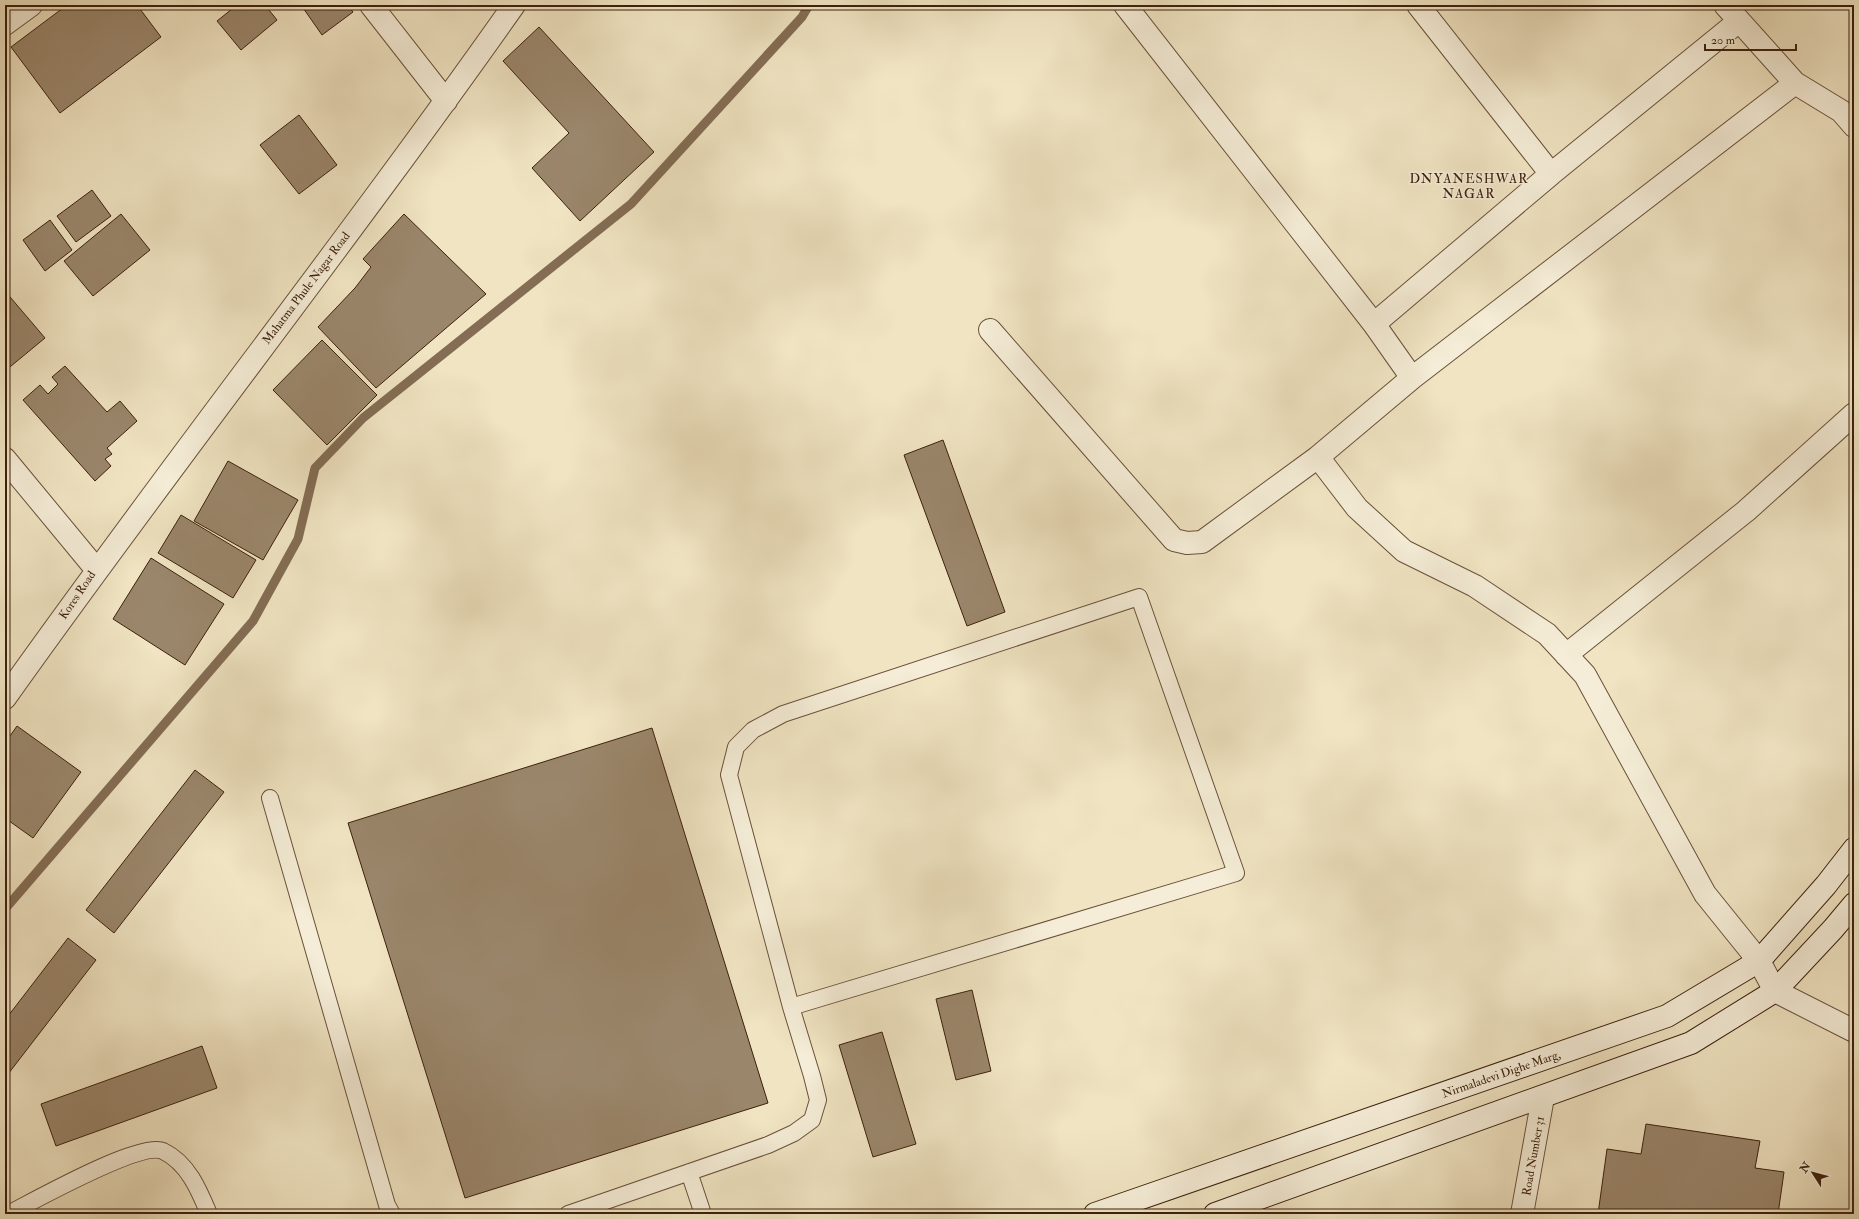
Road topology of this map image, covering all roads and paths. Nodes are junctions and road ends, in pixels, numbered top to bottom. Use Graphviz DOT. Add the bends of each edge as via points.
graph roads {
  1 [pos="31,5"];
  2 [pos="371,5"];
  3 [pos="514,5"];
  4 [pos="1125,5"];
  5 [pos="1418,5"];
  6 [pos="1725,5"];
  7 [pos="1739,21"];
  8 [pos="5,24"];
  9 [pos="1795,83"];
  10 [pos="446,101"];
  11 [pos="1854,126"];
  12 [pos="1551,174"];
  13 [pos="1374,324"];
  14 [pos="990,330"];
  15 [pos="1412,378"];
  16 [pos="1854,414"];
  17 [pos="1318,457"];
  18 [pos="5,460"];
  19 [pos="96,569"];
  20 [pos="1566,655"];
  21 [pos="5,698"];
  22 [pos="270,798"];
  23 [pos="1854,849"];
  24 [pos="1854,904"];
  25 [pos="1759,961"];
  26 [pos="1774,991"];
  27 [pos="792,1007"];
  28 [pos="1854,1032"];
  29 [pos="1543,1097"];
  30 [pos="689,1172"];
  31 [pos="8,1214"];
  32 [pos="209,1214"];
  33 [pos="392,1214"];
  34 [pos="568,1214"];
  35 [pos="703,1214"];
  36 [pos="1096,1214"];
  37 [pos="1214,1214"];
  38 [pos="1522,1214"];
  1 -- 8 [label="street"];
  2 -- 10 [label="street"];
  3 -- 10 [label="street, Mahatma Phule Nagar Road"];
  4 -- 13 [label="street"];
  5 -- 12 [label="street"];
  6 -- 7 [label="street"];
  7 -- 9 [label="street"];
  7 -- 12 [label="street"];
  9 -- 11 [label="street" via="1841,111"];
  9 -- 15 [label="street"];
  10 -- 19 [label="street, Mahatma Phule Nagar Road"];
  12 -- 13 [label="street"];
  13 -- 15 [label="street"];
  14 -- 17 [label="street" via="1174,540 1202,542"];
  15 -- 17 [label="street"];
  16 -- 20 [label="street" via="1746,511"];
  17 -- 20 [label="street" via="1357,508 1404,551 1475,586 1547,634"];
  18 -- 19 [label="street, Kores Road"];
  19 -- 21 [label="street, Kores Road"];
  20 -- 25 [label="street" via="1585,675 1705,894"];
  22 -- 33 [label="lane" via="387,1205"];
  23 -- 25 [label="street, Nirmaladevi Dighe Marg,"];
  24 -- 26 [label="street"];
  25 -- 26 [label="street"];
  25 -- 36 [label="street, Nirmaladevi Dighe Marg," via="1668,1016"];
  26 -- 28 [label="street"];
  26 -- 29 [label="street" via="1691,1044"];
  27 -- 27 [label="lane" via="729,775 736,747 753,730 783,714 1138,597 1236,873"];
  27 -- 30 [label="lane" via="818,1100 812,1120 794,1134 768,1145"];
  29 -- 37 [label="street"];
  29 -- 38 [label="street, Road Number 31"];
  30 -- 34 [label="lane"];
  30 -- 35 [label="lane"];
  31 -- 32 [label="lane" via="116,1161 143,1151 162,1151 178,1162 195,1181"];
}
